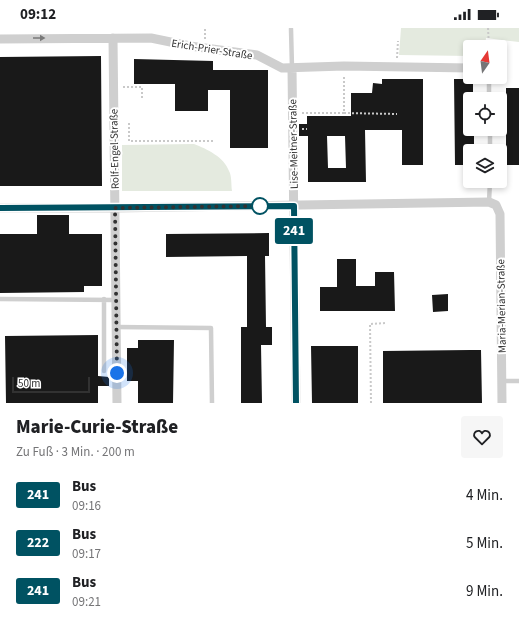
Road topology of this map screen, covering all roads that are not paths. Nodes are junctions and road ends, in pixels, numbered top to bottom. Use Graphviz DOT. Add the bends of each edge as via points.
graph roads {
  1 [pos="291,29"];
  2 [pos="113,38"];
  3 [pos="0,39"];
  4 [pos="292,68"];
  5 [pos="463,68"];
  6 [pos="490,188"];
  7 [pos="489,202"];
  8 [pos="294,206"];
  9 [pos="0,208"];
  10 [pos="115,208"];
  11 [pos="0,299"];
  12 [pos="104,299"];
  13 [pos="116,300"];
  14 [pos="116,327"];
  15 [pos="104,371"];
  16 [pos="501,381"];
  17 [pos="519,382"];
  18 [pos="117,403"];
  19 [pos="212,403"];
  20 [pos="296,403"];
  21 [pos="502,403"];
  1 -- 4 [label="lane, Lise-Meitner-Straße"];
  3 -- 2 [label="street, Erich-Prier-Straße, one-way"];
  2 -- 4 [label="street, Erich-Prier-Straße" via="151,38 256,55 282,68"];
  2 -- 10 [label="street, Rolf-Engel-Straße"];
  4 -- 5 [label="street, Erich-Prier-Straße"];
  4 -- 8 [label="street, Lise-Meitner-Straße"];
  6 -- 7 [label="lane"];
  7 -- 8 [label="street"];
  7 -- 16 [label="street, Maria-Merian-Straße" via="499,209"];
  8 -- 10 [label="street"];
  8 -- 20 [label="street, Lise-Meitner-Straße"];
  9 -- 10 [label="street"];
  10 -- 13 [label="street, Rolf-Engel-Straße"];
  11 -- 12 [label="lane"];
  12 -- 13 [label="lane"];
  12 -- 15 [label="lane"];
  13 -- 14 [label="street, Rolf-Engel-Straße"];
  14 -- 18 [label="street, Rolf-Engel-Straße"];
  14 -- 19 [label="lane" via="211,328"];
  16 -- 17 [label="lane"];
  16 -- 21 [label="street, Maria-Merian-Straße"];
}
